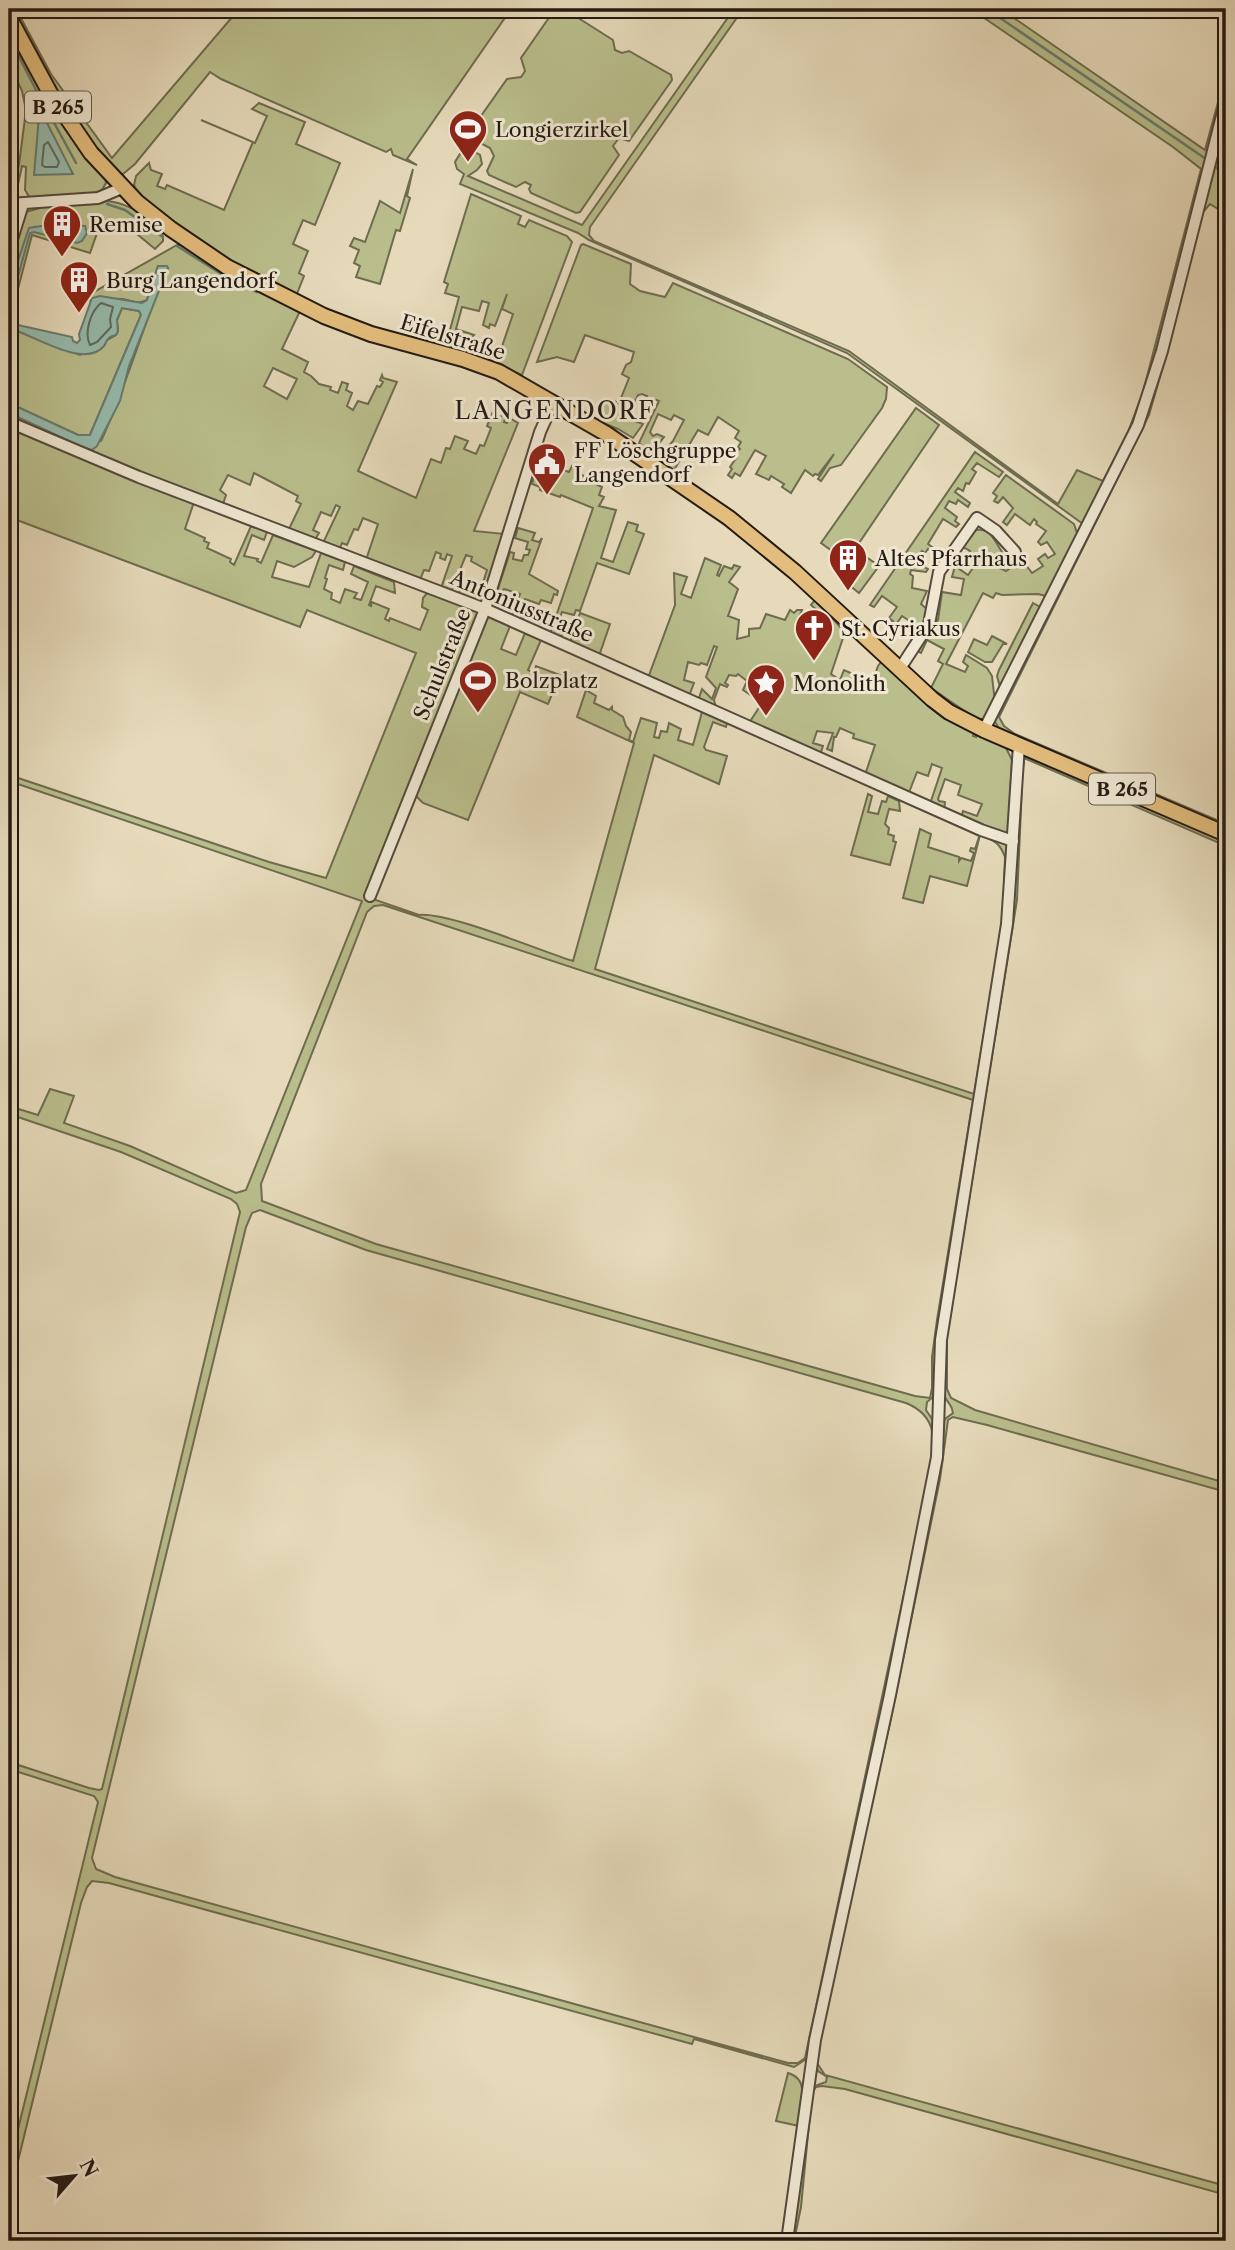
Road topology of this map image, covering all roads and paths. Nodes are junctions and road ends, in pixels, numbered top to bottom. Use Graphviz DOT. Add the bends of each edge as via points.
graph roads {
  1 [pos="9,18"];
  2 [pos="1226,100"];
  3 [pos="122,188"];
  4 [pos="9,204"];
  5 [pos="23,204"];
  6 [pos="9,249"];
  7 [pos="552,403"];
  8 [pos="9,422"];
  9 [pos="1015,552"];
  10 [pos="485,608"];
  11 [pos="898,670"];
  12 [pos="984,730"];
  13 [pos="1019,745"];
  14 [pos="1226,834"];
  15 [pos="1013,841"];
  16 [pos="370,896"];
  17 [pos="787,2241"];
  1 -- 3 [label="main road, Eifelstraße / B 265" via="60,110"];
  2 -- 12 [label="street" via="1162,351 1138,425"];
  3 -- 5 [label="street" via="99,198"];
  3 -- 7 [label="main road, Eifelstraße / B 265" via="178,234 279,295 345,325 488,368"];
  4 -- 5 [label="street"];
  5 -- 6 [label="street"];
  7 -- 10 [label="street, Schulstraße"];
  7 -- 11 [label="main road, Eifelstraße / B 265" via="622,443 729,517 795,572"];
  8 -- 10 [label="street, Antoniusstraße" via="92,459"];
  9 -- 11 [label="street" via="977,517 939,572 929,624"];
  10 -- 15 [label="street, Antoniusstraße"];
  10 -- 16 [label="street, Schulstraße"];
  11 -- 12 [label="main road, Eifelstraße / B 265" via="949,712"];
  12 -- 13 [label="main road, B 265"];
  13 -- 14 [label="main road, B 265"];
  13 -- 15 [label="street"];
  15 -- 17 [label="street" via="1005,936 941,1340 934,1476 814,2040"];
}
